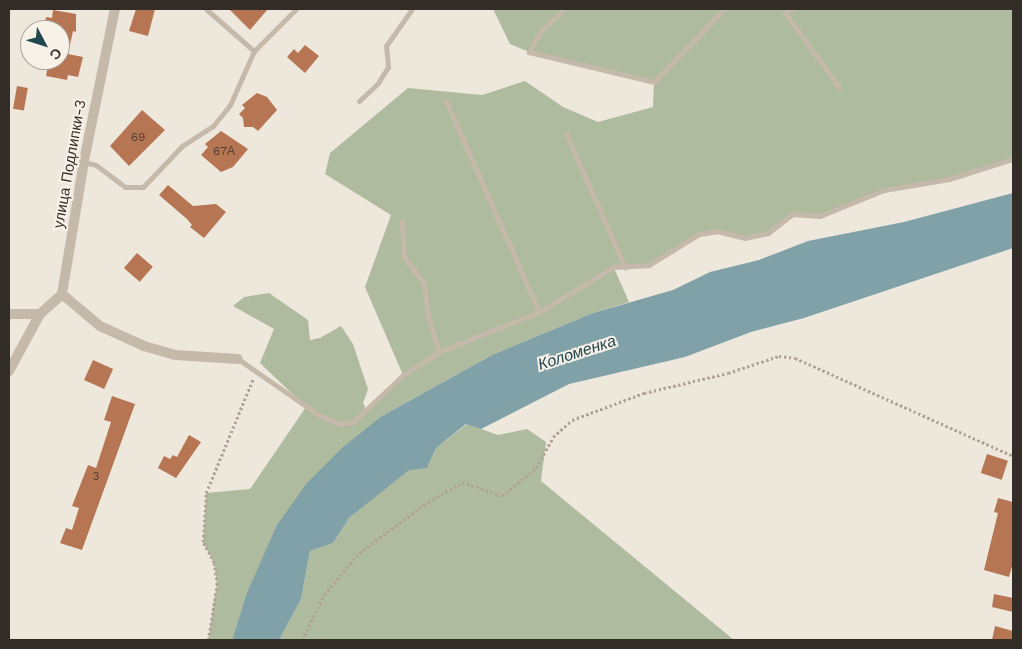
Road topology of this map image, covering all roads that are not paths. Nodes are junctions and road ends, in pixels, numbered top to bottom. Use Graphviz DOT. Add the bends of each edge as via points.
graph roads {
  1 [pos="114,9"];
  2 [pos="206,9"];
  3 [pos="296,9"];
  4 [pos="412,9"];
  5 [pos="564,9"];
  6 [pos="724,9"];
  7 [pos="791,9"];
  8 [pos="254,52"];
  9 [pos="839,87"];
  10 [pos="359,100"];
  11 [pos="446,102"];
  12 [pos="566,134"];
  13 [pos="1013,159"];
  14 [pos="84,161"];
  15 [pos="402,221"];
  16 [pos="625,268"];
  17 [pos="62,294"];
  18 [pos="539,312"];
  19 [pos="9,314"];
  20 [pos="40,314"];
  21 [pos="440,352"];
  22 [pos="238,359"];
  23 [pos="9,371"];
  1 -- 14 [label="street, улица Подлипки-3"];
  2 -- 8 [label="lane"];
  3 -- 8 [label="lane"];
  4 -- 10 [label="lane" via="386,46 388,67 378,83"];
  5 -- 6 [label="lane" via="540,32 529,52 654,82"];
  7 -- 9 [label="lane" via="785,13"];
  8 -- 14 [label="lane" via="230,105 213,126 182,146 143,187 125,187 96,165"];
  11 -- 18 [label="lane"];
  12 -- 16 [label="lane"];
  13 -- 16 [label="lane" via="949,179 884,190 820,216 792,214 768,232 745,238 717,231 699,234 649,265"];
  14 -- 17 [label="street, улица Подлипки-3"];
  15 -- 21 [label="lane" via="404,256 424,284 428,316"];
  16 -- 18 [label="lane" via="614,268"];
  17 -- 20 [label="street"];
  17 -- 22 [label="street" via="100,326 144,346 176,355"];
  18 -- 21 [label="lane"];
  19 -- 20 [label="street"];
  20 -- 23 [label="street"];
  21 -- 22 [label="lane" via="403,375 354,422 340,424 320,416"];
}
